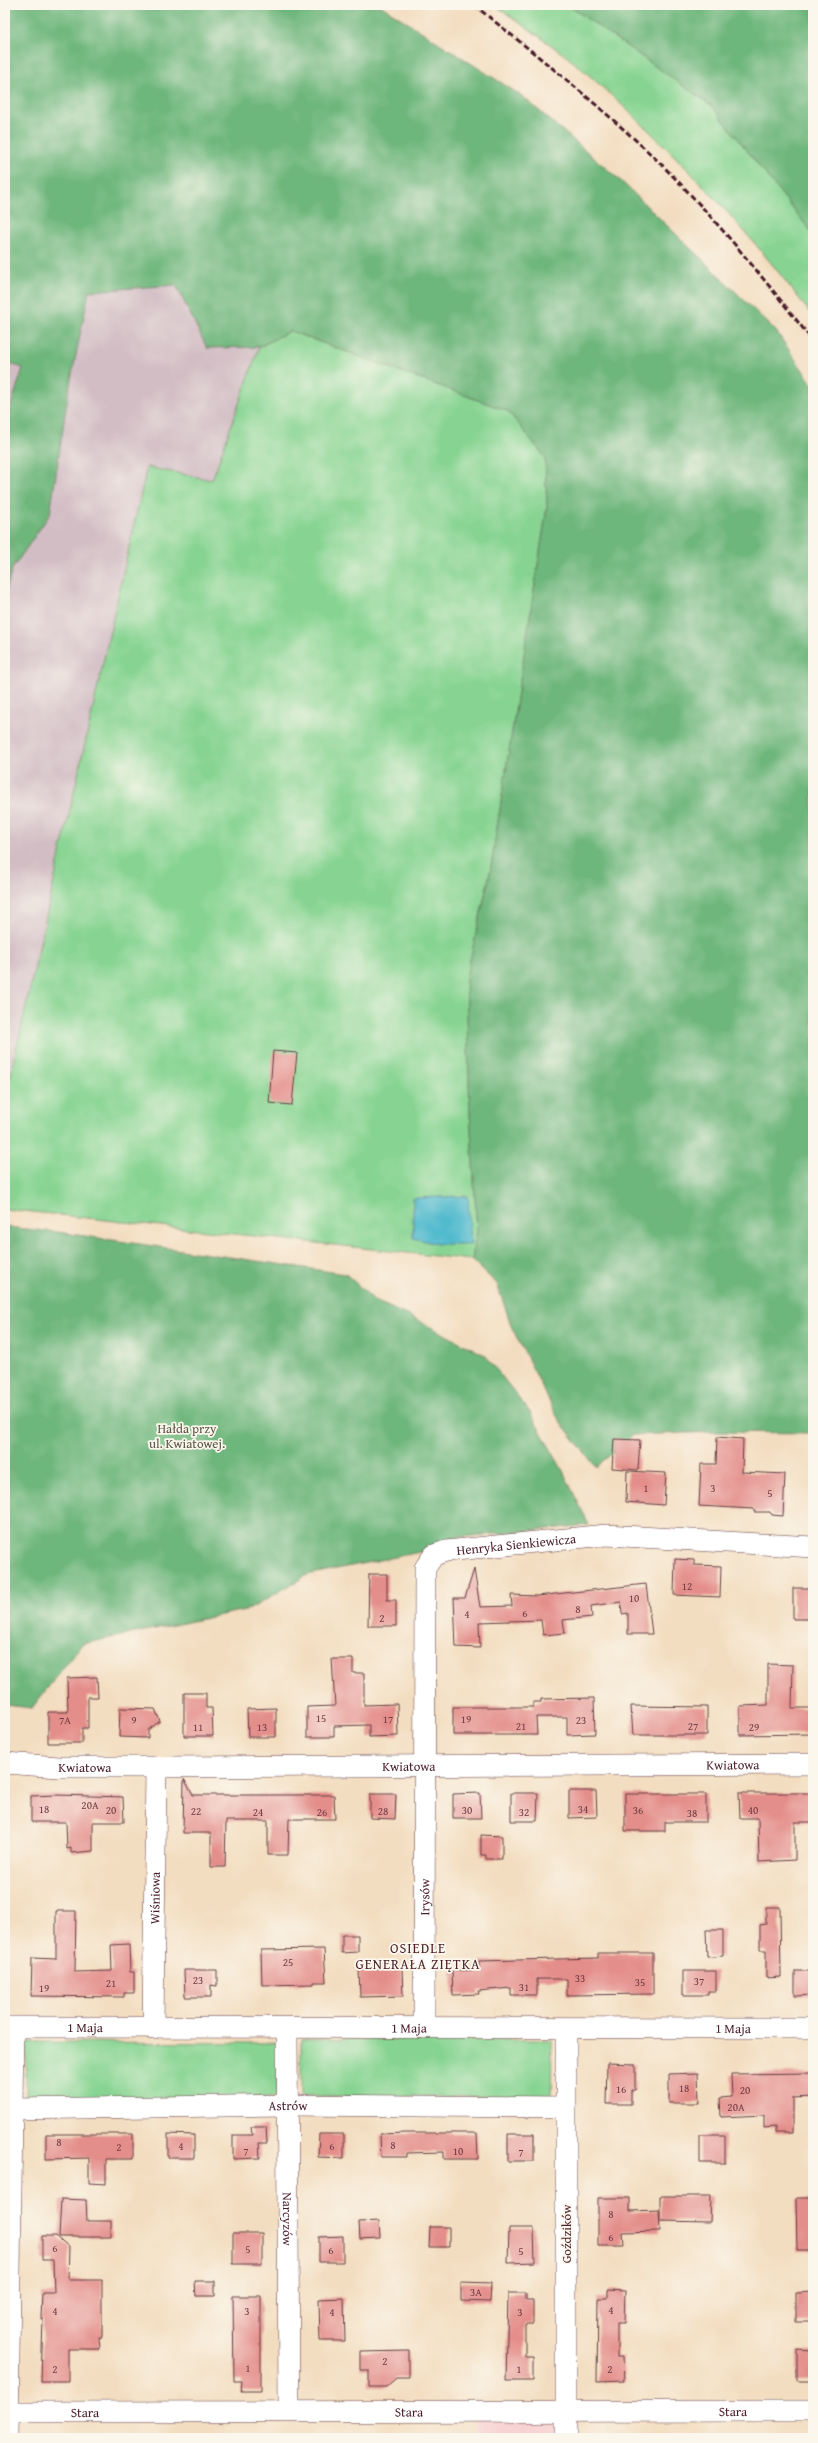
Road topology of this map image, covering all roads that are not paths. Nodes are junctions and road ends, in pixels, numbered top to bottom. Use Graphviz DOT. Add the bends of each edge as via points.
graph roads {
  1 [pos="813,1547"];
  2 [pos="5,1764"];
  3 [pos="813,1764"];
  4 [pos="425,1766"];
  5 [pos="156,1767"];
  6 [pos="9,2028"];
  7 [pos="287,2028"];
  8 [pos="424,2028"];
  9 [pos="813,2028"];
  10 [pos="153,2029"];
  11 [pos="566,2029"];
  12 [pos="287,2105"];
  13 [pos="566,2107"];
  14 [pos="11,2109"];
  15 [pos="289,2410"];
  16 [pos="566,2410"];
  17 [pos="813,2411"];
  18 [pos="7,2412"];
  19 [pos="8,2438"];
  20 [pos="566,2438"];
  1 -- 4 [label="street, Henryka Sienkiewicza" via="606,1535 446,1551 434,1555 425,1568"];
  2 -- 5 [label="street, Kwiatowa"];
  3 -- 4 [label="street, Kwiatowa"];
  4 -- 5 [label="street, Kwiatowa"];
  4 -- 8 [label="street, Irysów"];
  5 -- 10 [label="street, Wiśniowa"];
  6 -- 10 [label="street, 1 Maja"];
  6 -- 14 [label="street"];
  7 -- 8 [label="street, 1 Maja"];
  7 -- 10 [label="street, 1 Maja"];
  7 -- 12 [label="street, Narcyzów"];
  8 -- 11 [label="street, 1 Maja"];
  9 -- 11 [label="street, 1 Maja"];
  11 -- 13 [label="street, Goździków"];
  12 -- 13 [label="street, Astrów"];
  12 -- 14 [label="street, Astrów"];
  12 -- 15 [label="street, Narcyzów"];
  13 -- 16 [label="street, Goździków"];
  14 -- 18 [label="street"];
  15 -- 16 [label="street, Stara"];
  15 -- 18 [label="street, Stara"];
  16 -- 17 [label="street, Stara"];
  16 -- 20 [label="street, Goździków"];
  18 -- 19 [label="street"];
}
